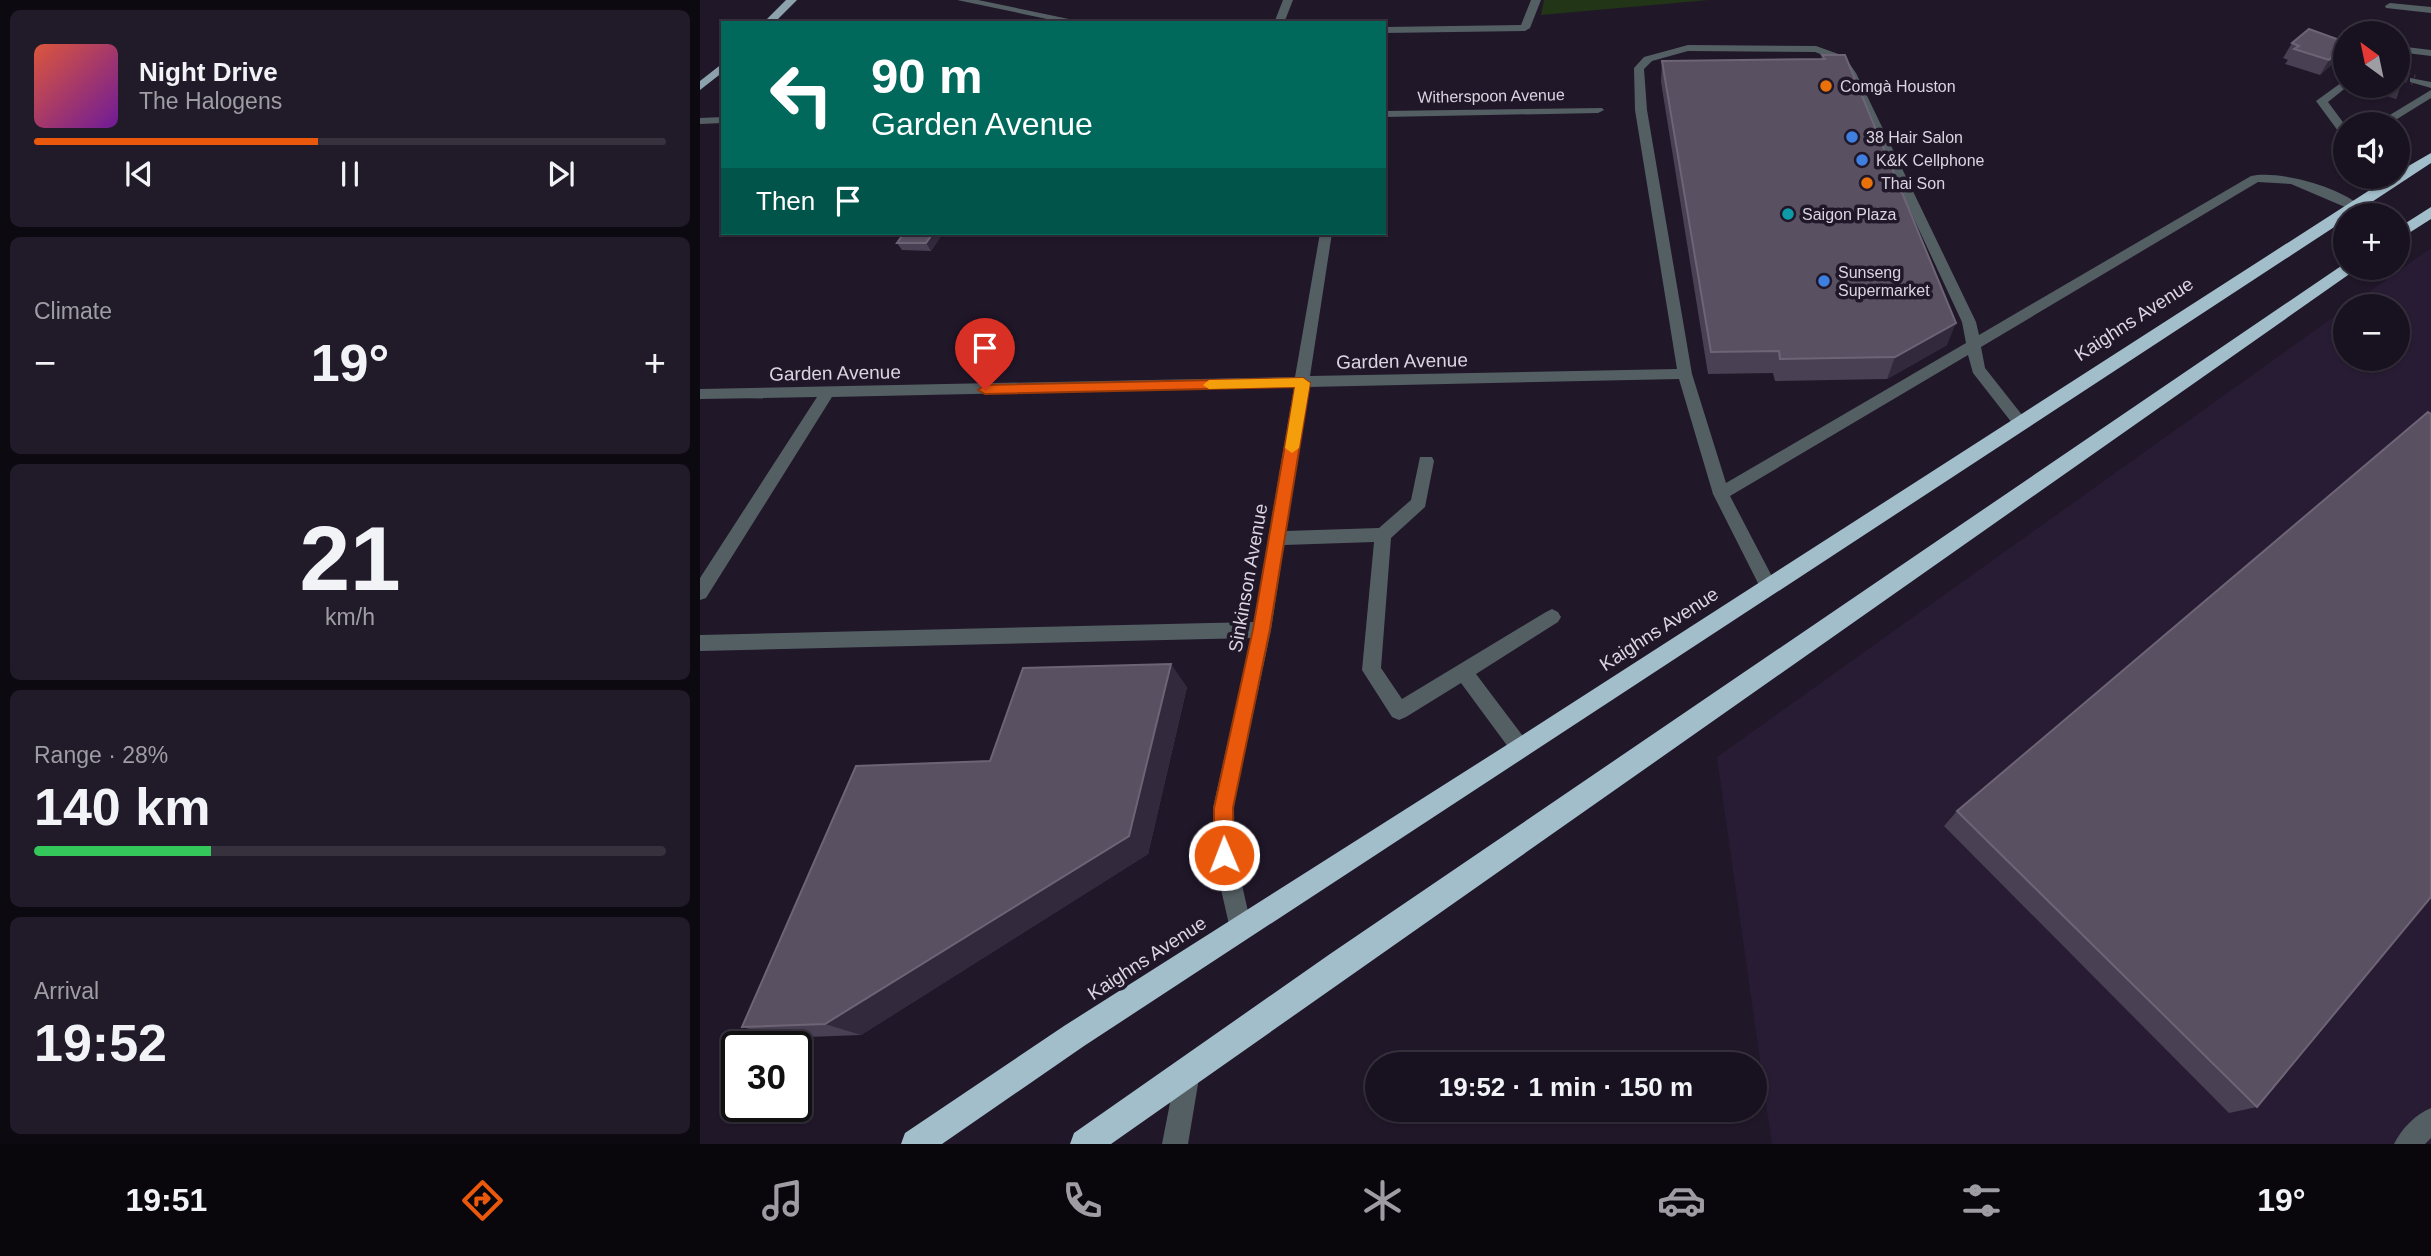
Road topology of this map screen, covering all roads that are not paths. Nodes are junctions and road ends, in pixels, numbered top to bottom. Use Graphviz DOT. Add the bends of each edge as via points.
graph roads {
  1 [pos="792,0"];
  2 [pos="962,0"];
  3 [pos="1288,0"];
  4 [pos="1536,0"];
  5 [pos="2390,6"];
  6 [pos="2431,10"];
  7 [pos="770,21"];
  8 [pos="1072,21"];
  9 [pos="1280,21"];
  10 [pos="1386,30"];
  11 [pos="2410,50"];
  12 [pos="2431,53"];
  13 [pos="721,68"];
  14 [pos="2414,79"];
  15 [pos="2431,85"];
  16 [pos="700,87"];
  17 [pos="2333,92"];
  18 [pos="2431,93"];
  19 [pos="2409,98"];
  20 [pos="2418,101"];
  21 [pos="1598,110"];
  22 [pos="2400,112"];
  23 [pos="1386,114"];
  24 [pos="2333,116"];
  25 [pos="721,120"];
  26 [pos="700,121"];
  27 [pos="2431,157"];
  28 [pos="2410,169"];
  29 [pos="2380,189"];
  30 [pos="2346,203"];
  31 [pos="2361,203"];
  32 [pos="2431,212"];
  33 [pos="2333,222"];
  34 [pos="2410,227"];
  35 [pos="1326,235"];
  36 [pos="2333,280"];
  37 [pos="1974,347"];
  38 [pos="1685,374"];
  39 [pos="1303,383"];
  40 [pos="827,393"];
  41 [pos="700,394"];
  42 [pos="2021,424"];
  43 [pos="1426,461"];
  44 [pos="1721,494"];
  45 [pos="1383,535"];
  46 [pos="1277,538"];
  47 [pos="1769,589"];
  48 [pos="700,593"];
  49 [pos="1552,617"];
  50 [pos="1262,629"];
  51 [pos="700,643"];
  52 [pos="1463,671"];
  53 [pos="1521,750"];
  54 [pos="1241,929"];
  55 [pos="1189,1069"];
  56 [pos="2431,1120"];
  57 [pos="916,1144"];
  58 [pos="1085,1144"];
  59 [pos="1175,1144"];
  60 [pos="2407,1144"];
  1 -- 7 [label="main road"];
  2 -- 8 [label="street"];
  3 -- 9 [label="street"];
  4 -- 10 [label="street" via="1525,28"];
  5 -- 6 [label="street"];
  11 -- 12 [label="street"];
  13 -- 16 [label="main road"];
  14 -- 15 [label="street"];
  17 -- 24 [label="street" via="2322,101"];
  18 -- 20 [label="street"];
  19 -- 20 [label="street"];
  20 -- 22 [label="street"];
  21 -- 23 [label="street, Witherspoon Avenue"];
  25 -- 26 [label="street"];
  27 -- 28 [label="highway, Kaighns Avenue"];
  29 -- 31 [label="highway, Kaighns Avenue"];
  30 -- 37 [label="street" via="2291,180 2255,179"];
  32 -- 34 [label="highway"];
  33 -- 42 [label="highway, Kaighns Avenue"];
  35 -- 39 [label="street, Sinkinson Avenue"];
  36 -- 55 [label="highway"];
  37 -- 38 [label="street" via="1969,322 1840,58 1816,49 1688,48 1648,59 1639,68"];
  37 -- 42 [label="street" via="1978,369"];
  37 -- 44 [label="street"];
  38 -- 39 [label="street, Garden Avenue"];
  38 -- 44 [label="street"];
  39 -- 40 [label="street, Garden Avenue"];
  39 -- 46 [label="street, Sinkinson Avenue"];
  40 -- 41 [label="street, Garden Avenue"];
  40 -- 48 [label="street"];
  42 -- 47 [label="highway, Kaighns Avenue"];
  43 -- 45 [label="street" via="1419,503"];
  44 -- 47 [label="street"];
  45 -- 46 [label="street"];
  45 -- 52 [label="street" via="1371,670 1399,711"];
  46 -- 50 [label="street, Sinkinson Avenue"];
  47 -- 53 [label="highway, Kaighns Avenue"];
  49 -- 52 [label="street"];
  50 -- 51 [label="street"];
  50 -- 54 [label="street, Sinkinson Avenue" via="1223,808 1224,855"];
  52 -- 53 [label="street"];
  53 -- 54 [label="highway, Kaighns Avenue"];
  54 -- 57 [label="highway, Kaighns Avenue"];
  55 -- 58 [label="highway"];
  55 -- 59 [label="street"];
  56 -- 60 [label="street"];
}
